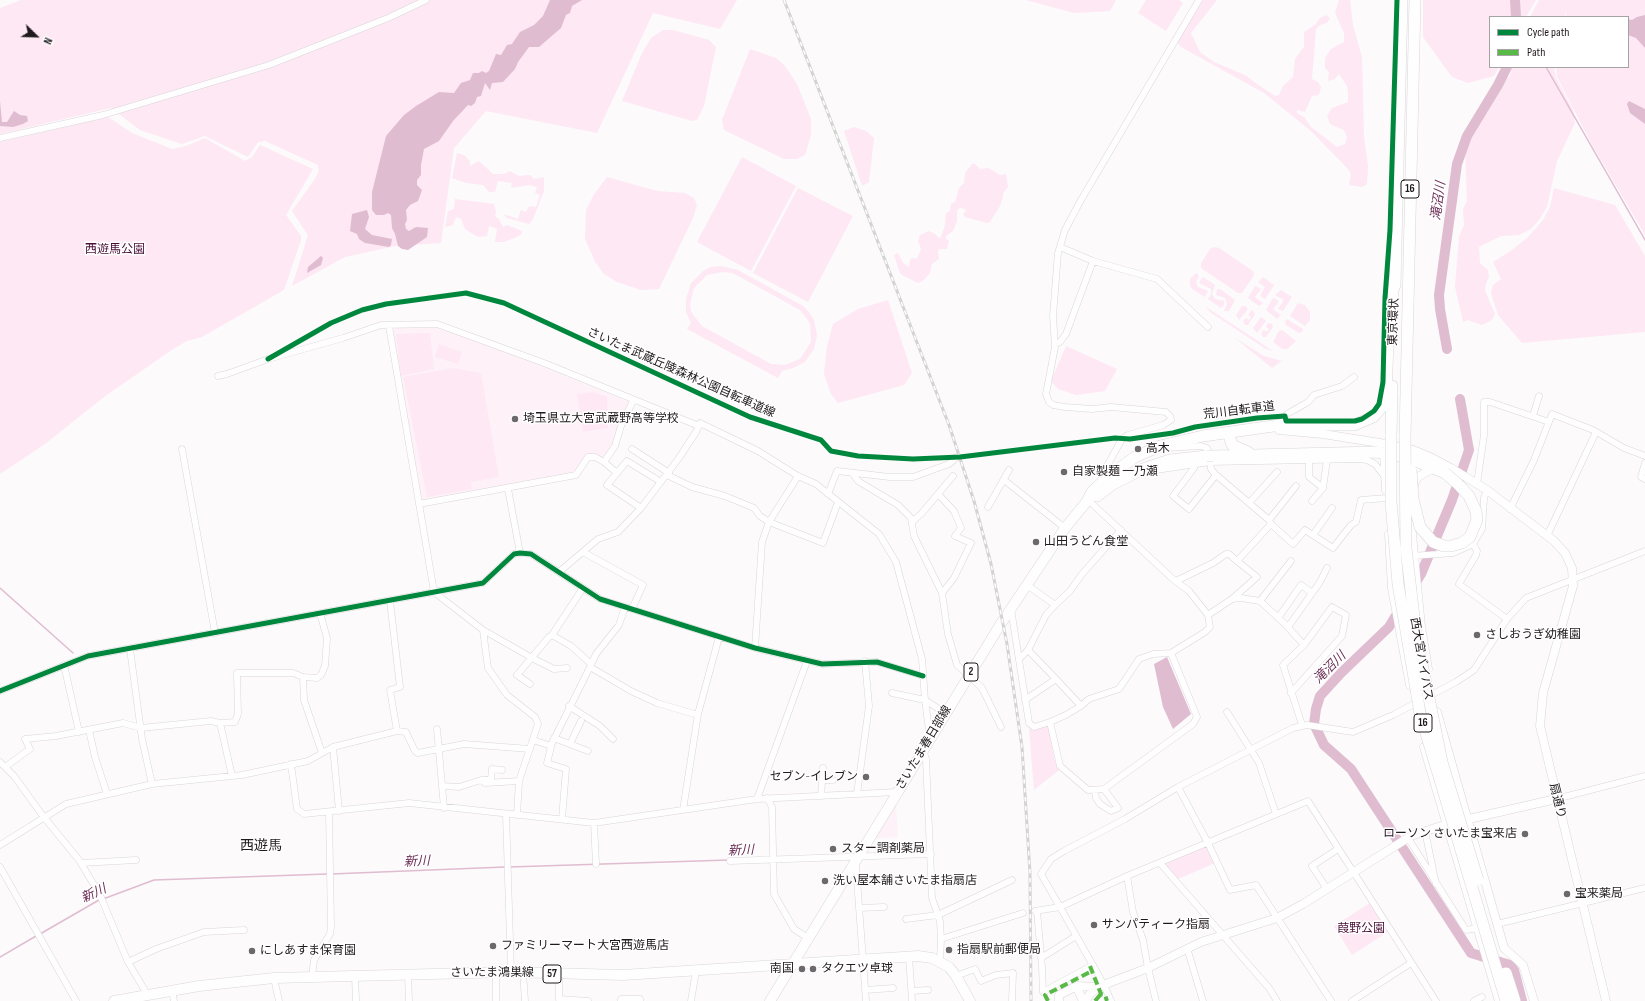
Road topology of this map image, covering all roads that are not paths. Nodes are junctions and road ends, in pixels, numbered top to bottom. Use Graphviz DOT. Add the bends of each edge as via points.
graph roads {
  1 [pos="426,0"];
  2 [pos="1199,0"];
  3 [pos="1402,0"];
  4 [pos="1415,0"];
  5 [pos="0,138"];
  6 [pos="1060,247"];
  7 [pos="1093,261"];
  8 [pos="389,326"];
  9 [pos="1208,327"];
  10 [pos="1054,344"];
  11 [pos="218,376"];
  12 [pos="1354,378"];
  13 [pos="1390,381"];
  14 [pos="1539,396"];
  15 [pos="633,401"];
  16 [pos="1533,416"];
  17 [pos="1549,422"];
  18 [pos="1280,425"];
  19 [pos="698,426"];
  20 [pos="1250,429"];
  21 [pos="1228,432"];
  22 [pos="1596,432"];
  23 [pos="1407,437"];
  24 [pos="1160,446"];
  25 [pos="182,449"];
  26 [pos="632,449"];
  27 [pos="1384,452"];
  28 [pos="1256,454"];
  29 [pos="1422,454"];
  30 [pos="1326,456"];
  31 [pos="1645,456"];
  32 [pos="1135,457"];
  33 [pos="957,458"];
  34 [pos="1210,458"];
  35 [pos="1309,460"];
  36 [pos="604,462"];
  37 [pos="1195,463"];
  38 [pos="1645,463"];
  39 [pos="1143,469"];
  40 [pos="1009,470"];
  41 [pos="1444,470"];
  42 [pos="1277,472"];
  43 [pos="617,473"];
  44 [pos="668,474"];
  45 [pos="853,474"];
  46 [pos="1216,475"];
  47 [pos="798,476"];
  48 [pos="953,476"];
  49 [pos="1385,478"];
  50 [pos="1645,479"];
  51 [pos="1004,480"];
  52 [pos="1111,480"];
  53 [pos="661,482"];
  54 [pos="1477,484"];
  55 [pos="1296,486"];
  56 [pos="1323,488"];
  57 [pos="508,489"];
  58 [pos="1487,490"];
  59 [pos="828,494"];
  60 [pos="938,494"];
  61 [pos="1387,498"];
  62 [pos="1088,500"];
  63 [pos="1312,501"];
  64 [pos="838,502"];
  65 [pos="1249,503"];
  66 [pos="419,504"];
  67 [pos="641,508"];
  68 [pos="988,508"];
  69 [pos="1332,508"];
  70 [pos="1510,508"];
  71 [pos="912,522"];
  72 [pos="1270,522"];
  73 [pos="769,523"];
  74 [pos="1065,528"];
  75 [pos="1121,530"];
  76 [pos="1313,535"];
  77 [pos="1547,536"];
  78 [pos="1473,544"];
  79 [pos="822,546"];
  80 [pos="1645,551"];
  81 [pos="583,552"];
  82 [pos="520,553"];
  83 [pos="1416,555"];
  84 [pos="1390,559"];
  85 [pos="1237,561"];
  86 [pos="1291,561"];
  87 [pos="1327,568"];
  88 [pos="559,572"];
  89 [pos="1574,579"];
  90 [pos="1176,581"];
  91 [pos="1027,585"];
  92 [pos="583,588"];
  93 [pos="434,592"];
  94 [pos="942,593"];
  95 [pos="1312,593"];
  96 [pos="1232,599"];
  97 [pos="390,601"];
  98 [pos="1260,601"];
  99 [pos="1054,605"];
  100 [pos="625,607"];
  101 [pos="1011,609"];
  102 [pos="632,610"];
  103 [pos="320,614"];
  104 [pos="1208,615"];
  105 [pos="1278,618"];
  106 [pos="1506,619"];
  107 [pos="1288,627"];
  108 [pos="483,630"];
  109 [pos="215,633"];
  110 [pos="552,635"];
  111 [pos="719,637"];
  112 [pos="1304,645"];
  113 [pos="755,648"];
  114 [pos="130,649"];
  115 [pos="1028,650"];
  116 [pos="1171,653"];
  117 [pos="532,658"];
  118 [pos="1019,659"];
  119 [pos="807,661"];
  120 [pos="865,662"];
  121 [pos="64,665"];
  122 [pos="590,665"];
  123 [pos="567,668"];
  124 [pos="969,674"];
  125 [pos="923,676"];
  126 [pos="303,677"];
  127 [pos="1056,679"];
  128 [pos="530,684"];
  129 [pos="0,691"];
  130 [pos="892,693"];
  131 [pos="1291,693"];
  132 [pos="1433,693"];
  133 [pos="925,700"];
  134 [pos="1025,700"];
  135 [pos="1414,704"];
  136 [pos="570,706"];
  137 [pos="1081,706"];
  138 [pos="1227,712"];
  139 [pos="945,713"];
  140 [pos="698,715"];
  141 [pos="581,721"];
  142 [pos="1050,722"];
  143 [pos="220,723"];
  144 [pos="1305,725"];
  145 [pos="141,728"];
  146 [pos="1002,728"];
  147 [pos="437,729"];
  148 [pos="89,730"];
  149 [pos="397,731"];
  150 [pos="78,732"];
  151 [pos="554,738"];
  152 [pos="930,738"];
  153 [pos="613,739"];
  154 [pos="533,740"];
  155 [pos="570,744"];
  156 [pos="333,746"];
  157 [pos="551,746"];
  158 [pos="439,749"];
  159 [pos="530,749"];
  160 [pos="923,750"];
  161 [pos="588,751"];
  162 [pos="1250,751"];
  163 [pos="322,753"];
  164 [pos="0,762"];
  165 [pos="291,764"];
  166 [pos="5,767"];
  167 [pos="823,768"];
  168 [pos="502,770"];
  169 [pos="232,776"];
  170 [pos="1645,776"];
  171 [pos="482,780"];
  172 [pos="822,780"];
  173 [pos="833,780"];
  174 [pos="519,781"];
  175 [pos="152,784"];
  176 [pos="442,786"];
  177 [pos="1178,788"];
  178 [pos="1104,789"];
  179 [pos="1094,791"];
  180 [pos="897,792"];
  181 [pos="107,794"];
  182 [pos="857,794"];
  183 [pos="821,796"];
  184 [pos="767,798"];
  185 [pos="1556,798"];
  186 [pos="757,799"];
  187 [pos="444,808"];
  188 [pos="1118,808"];
  189 [pos="683,810"];
  190 [pos="338,811"];
  191 [pos="329,812"];
  192 [pos="506,814"];
  193 [pos="1276,814"];
  194 [pos="517,815"];
  195 [pos="44,818"];
  196 [pos="562,819"];
  197 [pos="1125,819"];
  198 [pos="1466,819"];
  199 [pos="594,822"];
  200 [pos="1447,824"];
  201 [pos="1425,831"];
  202 [pos="1406,839"];
  203 [pos="1208,843"];
  204 [pos="0,845"];
  205 [pos="1338,849"];
  206 [pos="931,854"];
  207 [pos="136,860"];
  208 [pos="774,860"];
  209 [pos="855,861"];
  210 [pos="730,862"];
  211 [pos="82,863"];
  212 [pos="1160,863"];
  213 [pos="596,864"];
  214 [pos="0,867"];
  215 [pos="1353,872"];
  216 [pos="1127,876"];
  217 [pos="1012,880"];
  218 [pos="1436,886"];
  219 [pos="1645,888"];
  220 [pos="1327,889"];
  221 [pos="1582,902"];
  222 [pos="884,906"];
  223 [pos="1060,907"];
  224 [pos="859,908"];
  225 [pos="1023,913"];
  226 [pos="938,916"];
  227 [pos="1277,918"];
  228 [pos="906,920"];
  229 [pos="1497,924"];
  230 [pos="1478,928"];
  231 [pos="244,930"];
  232 [pos="1221,935"];
  233 [pos="1076,936"];
  234 [pos="808,938"];
  235 [pos="941,939"];
  236 [pos="1186,948"];
  237 [pos="909,956"];
  238 [pos="1041,958"];
  239 [pos="863,959"];
  240 [pos="940,961"];
  241 [pos="128,962"];
  242 [pos="1411,963"];
  243 [pos="792,964"];
  244 [pos="1093,965"];
  245 [pos="1148,968"];
  246 [pos="696,971"];
  247 [pos="511,972"];
  248 [pos="523,972"];
  249 [pos="496,973"];
  250 [pos="559,974"];
  251 [pos="408,975"];
  252 [pos="355,976"];
  253 [pos="956,976"];
  254 [pos="312,977"];
  255 [pos="274,978"];
  256 [pos="1101,986"];
  257 [pos="1074,987"];
  258 [pos="893,988"];
  259 [pos="172,990"];
  260 [pos="865,990"];
  261 [pos="928,990"];
  262 [pos="912,991"];
  263 [pos="147,994"];
  264 [pos="1482,997"];
  265 [pos="774,998"];
  266 [pos="496,1000"];
  267 [pos="76,1001"];
  268 [pos="114,1001"];
  269 [pos="174,1001"];
  270 [pos="280,1001"];
  271 [pos="356,1001"];
  272 [pos="409,1001"];
  273 [pos="525,1001"];
  274 [pos="588,1001"];
  275 [pos="621,1001"];
  276 [pos="640,1001"];
  277 [pos="691,1001"];
  278 [pos="866,1001"];
  279 [pos="912,1001"];
  280 [pos="970,1001"];
  281 [pos="1012,1001"];
  282 [pos="1059,1001"];
  283 [pos="1083,1001"];
  284 [pos="1086,1001"];
  285 [pos="1111,1001"];
  286 [pos="1156,1001"];
  287 [pos="1203,1001"];
  288 [pos="1277,1001"];
  289 [pos="1331,1001"];
  290 [pos="1352,1001"];
  291 [pos="1436,1001"];
  292 [pos="1474,1001"];
  293 [pos="1499,1001"];
  294 [pos="1506,1001"];
  295 [pos="1515,1001"];
  296 [pos="1534,1001"];
  297 [pos="1606,1001"];
  1 -- 5 [label="street" via="388,18 269,65 117,111"];
  2 -- 6 [label="street" via="1080,200 1065,230"];
  3 -- 13 [label="highway, 16" via="1395,278 1389,318"];
  4 -- 23 [label="highway, 東京環状 / 16" via="1405,399"];
  6 -- 7 [label="street"];
  6 -- 10 [label="street" via="1053,316"];
  7 -- 9 [label="street" via="1157,279"];
  7 -- 10 [label="street" via="1066,334 1060,342"];
  8 -- 11 [label="street" via="381,325"];
  8 -- 15 [label="street" via="437,324 544,363"];
  8 -- 66 [label="street"];
  10 -- 52 [label="street" via="1053,364 1046,394 1053,405 1166,412 1170,416 1171,420 1167,424 1122,439 1107,466"];
  12 -- 18 [label="street" via="1342,386 1314,395 1308,402 1287,414"];
  13 -- 18 [label="highway" via="1381,408 1367,421 1346,426"];
  13 -- 294 [label="highway, 西大宮バイパス / 16, bridge" via="1391,502 1398,584 1420,712"];
  14 -- 16 [label="street"];
  15 -- 19 [label="street" via="645,403"];
  15 -- 36 [label="street" via="615,446"];
  16 -- 17 [label="street"];
  16 -- 54 [label="street" via="1484,402 1484,435"];
  17 -- 22 [label="street" via="1552,414"];
  17 -- 70 [label="street" via="1534,460"];
  18 -- 20 [label="highway"];
  19 -- 44 [label="street"];
  19 -- 47 [label="street" via="700,424 747,446"];
  20 -- 21 [label="highway"];
  20 -- 29 [label="street" via="1323,434 1380,443"];
  21 -- 24 [label="highway"];
  21 -- 28 [label="highway" via="1232,445"];
  22 -- 31 [label="street" via="1624,448"];
  22 -- 77 [label="street"];
  23 -- 41 [label="highway, bridge" via="1413,499 1420,527 1429,539 1438,545 1451,546 1470,537 1477,520 1469,496"];
  23 -- 295 [label="highway, 西大宮バイパス / 16, bridge" via="1404,500 1409,586 1431,713 1442,762"];
  24 -- 32 [label="highway"];
  24 -- 34 [label="street" via="1170,449 1201,446 1207,448"];
  25 -- 109 [label="street"];
  26 -- 44 [label="street"];
  27 -- 30 [label="highway"];
  27 -- 41 [label="highway"];
  27 -- 49 [label="street"];
  28 -- 30 [label="highway"];
  28 -- 34 [label="highway"];
  29 -- 30 [label="street" via="1385,448"];
  29 -- 41 [label="street"];
  30 -- 35 [label="street"];
  30 -- 49 [label="street" via="1367,460 1375,464"];
  30 -- 56 [label="street"];
  32 -- 39 [label="street"];
  32 -- 52 [label="highway"];
  33 -- 45 [label="street" via="949,464 913,477"];
  34 -- 35 [label="street"];
  34 -- 37 [label="street"];
  34 -- 39 [label="highway" via="1170,460"];
  34 -- 46 [label="street" via="1211,469"];
  35 -- 56 [label="street" via="1309,477"];
  36 -- 43 [label="street"];
  36 -- 57 [label="street" via="595,457 588,457 576,475"];
  37 -- 39 [label="street" via="1150,472"];
  37 -- 46 [label="street" via="1194,468 1172,496 1189,508"];
  38 -- 50 [label="street" via="1641,477"];
  39 -- 52 [label="highway"];
  40 -- 51 [label="street"];
  41 -- 54 [label="street" via="1468,478"];
  41 -- 83 [label="street" via="1422,474 1415,481 1410,516"];
  42 -- 65 [label="street"];
  43 -- 53 [label="street" via="627,461"];
  43 -- 67 [label="street" via="608,485"];
  44 -- 53 [label="street"];
  44 -- 73 [label="street" via="692,487 725,496 754,508"];
  45 -- 59 [label="street" via="837,471"];
  45 -- 71 [label="street" via="858,481 898,505"];
  46 -- 65 [label="street"];
  47 -- 59 [label="street" via="816,484"];
  47 -- 73 [label="street"];
  48 -- 60 [label="street"];
  49 -- 61 [label="street"];
  51 -- 68 [label="street"];
  51 -- 74 [label="street"];
  52 -- 62 [label="highway" via="1092,492"];
  53 -- 67 [label="street"];
  54 -- 58 [label="street"];
  55 -- 72 [label="street"];
  56 -- 63 [label="street"];
  57 -- 66 [label="street"];
  57 -- 82 [label="street"];
  58 -- 70 [label="street"];
  58 -- 78 [label="street" via="1482,529"];
  59 -- 64 [label="street"];
  60 -- 71 [label="street"];
  60 -- 94 [label="street" via="954,511 961,528 955,536 971,543 954,578"];
  61 -- 76 [label="street" via="1361,500 1356,522 1333,548"];
  61 -- 84 [label="street"];
  62 -- 74 [label="main road, さいたま春日部線 / 2"];
  62 -- 75 [label="street"];
  64 -- 73 [label="street" via="823,543"];
  64 -- 125 [label="street" via="879,534 896,562 922,659"];
  65 -- 72 [label="street"];
  66 -- 93 [label="street"];
  67 -- 81 [label="street" via="618,532 598,539"];
  69 -- 76 [label="street"];
  70 -- 77 [label="street"];
  71 -- 94 [label="street" via="914,536"];
  72 -- 76 [label="street" via="1293,544 1305,530"];
  72 -- 85 [label="street"];
  73 -- 79 [label="street"];
  73 -- 113 [label="street" via="762,542"];
  74 -- 91 [label="main road, さいたま春日部線 / 2"];
  75 -- 90 [label="street"];
  75 -- 99 [label="street" via="1070,591"];
  77 -- 89 [label="street" via="1565,553"];
  78 -- 83 [label="street" via="1453,553"];
  78 -- 106 [label="street" via="1476,555 1459,584"];
  80 -- 89 [label="street"];
  81 -- 88 [label="street"];
  81 -- 102 [label="street" via="643,585"];
  82 -- 88 [label="street" via="531,554"];
  82 -- 93 [label="street" via="514,554 483,583"];
  83 -- 84 [label="street"];
  83 -- 132 [label="street" via="1421,627"];
  84 -- 135 [label="street" via="1398,625"];
  85 -- 90 [label="street" via="1226,554"];
  85 -- 96 [label="street" via="1257,577"];
  86 -- 98 [label="street"];
  87 -- 95 [label="street"];
  88 -- 92 [label="street"];
  89 -- 106 [label="street" via="1526,598"];
  89 -- 185 [label="street, 扇通り" via="1540,712 1540,726"];
  90 -- 104 [label="street" via="1189,591"];
  91 -- 99 [label="street"];
  91 -- 101 [label="main road, さいたま春日部線 / 2"];
  92 -- 100 [label="street" via="600,599"];
  92 -- 110 [label="street"];
  93 -- 97 [label="street"];
  93 -- 108 [label="street"];
  94 -- 124 [label="street" via="951,649 957,665"];
  95 -- 105 [label="street" via="1301,585"];
  95 -- 107 [label="street"];
  96 -- 98 [label="street"];
  96 -- 104 [label="street"];
  97 -- 103 [label="street"];
  97 -- 149 [label="street" via="400,687 390,690"];
  98 -- 105 [label="street"];
  99 -- 115 [label="street"];
  100 -- 102 [label="street"];
  100 -- 122 [label="street" via="619,625"];
  101 -- 118 [label="street"];
  101 -- 124 [label="main road, さいたま春日部線 / 2"];
  102 -- 111 [label="street"];
  103 -- 109 [label="street"];
  103 -- 126 [label="street" via="327,638 326,666 317,678"];
  104 -- 116 [label="street" via="1210,626 1205,632"];
  105 -- 107 [label="street"];
  106 -- 132 [label="street" via="1474,670"];
  107 -- 112 [label="street"];
  108 -- 117 [label="street"];
  108 -- 154 [label="street" via="488,668 507,695 535,717 538,724"];
  109 -- 114 [label="street"];
  110 -- 117 [label="street"];
  110 -- 122 [label="street" via="572,646"];
  111 -- 113 [label="street"];
  111 -- 140 [label="street"];
  112 -- 131 [label="street" via="1284,665"];
  112 -- 131 [label="street" via="1332,607 1346,615 1342,636"];
  113 -- 119 [label="street"];
  114 -- 121 [label="street" via="88,656"];
  114 -- 145 [label="street"];
  115 -- 118 [label="street"];
  115 -- 127 [label="street"];
  116 -- 137 [label="street" via="1139,658 1118,689 1089,699"];
  116 -- 178 [label="street" via="1197,717 1193,724"];
  117 -- 123 [label="street" via="554,669"];
  117 -- 128 [label="street" via="517,675"];
  118 -- 134 [label="street"];
  119 -- 120 [label="street" via="829,664"];
  119 -- 186 [label="street"];
  120 -- 125 [label="street" via="887,664"];
  120 -- 182 [label="street" via="869,706"];
  121 -- 129 [label="street"];
  121 -- 150 [label="street"];
  122 -- 136 [label="street"];
  122 -- 140 [label="street" via="631,691 657,703"];
  124 -- 139 [label="main road, さいたま春日部線 / 2"];
  124 -- 146 [label="street" via="989,699"];
  125 -- 133 [label="street"];
  126 -- 143 [label="street" via="294,673 237,673 238,714 235,722"];
  126 -- 163 [label="street" via="304,700"];
  127 -- 134 [label="street"];
  127 -- 137 [label="street"];
  130 -- 133 [label="street"];
  131 -- 144 [label="street"];
  132 -- 135 [label="street"];
  132 -- 198 [label="street"];
  133 -- 139 [label="street"];
  133 -- 152 [label="street"];
  134 -- 142 [label="street" via="1029,723 1034,726"];
  135 -- 144 [label="street" via="1353,732"];
  135 -- 200 [label="street"];
  136 -- 151 [label="street"];
  136 -- 153 [label="street" via="600,726"];
  137 -- 142 [label="street" via="1066,716"];
  138 -- 162 [label="street"];
  139 -- 152 [label="main road, さいたま春日部線 / 2"];
  140 -- 189 [label="street"];
  141 -- 155 [label="street"];
  142 -- 179 [label="street" via="1060,766 1088,790"];
  143 -- 145 [label="street" via="211,721"];
  143 -- 169 [label="street"];
  144 -- 162 [label="street" via="1293,728"];
  145 -- 148 [label="street" via="123,723"];
  145 -- 175 [label="street"];
  147 -- 158 [label="street"];
  148 -- 150 [label="street"];
  148 -- 181 [label="street" via="94,758"];
  149 -- 156 [label="street"];
  149 -- 158 [label="street" via="406,732 418,753"];
  150 -- 166 [label="street" via="25,739 30,749"];
  151 -- 155 [label="street"];
  151 -- 157 [label="street"];
  152 -- 160 [label="main road, さいたま春日部線 / 2"];
  154 -- 157 [label="street"];
  154 -- 159 [label="street"];
  155 -- 161 [label="street"];
  156 -- 163 [label="street"];
  156 -- 190 [label="street"];
  157 -- 196 [label="street" via="547,763 566,769"];
  158 -- 159 [label="street" via="464,744"];
  158 -- 176 [label="street"];
  159 -- 174 [label="street"];
  160 -- 180 [label="main road, さいたま春日部線 / 2"];
  160 -- 206 [label="street" via="926,759"];
  162 -- 177 [label="street"];
  162 -- 193 [label="street" via="1259,762"];
  163 -- 165 [label="street" via="308,761"];
  164 -- 166 [label="street"];
  165 -- 169 [label="street"];
  165 -- 191 [label="street" via="297,810 304,814"];
  166 -- 195 [label="street"];
  167 -- 172 [label="street"];
  168 -- 171 [label="street" via="492,770 491,779"];
  169 -- 175 [label="street"];
  170 -- 185 [label="street"];
  171 -- 174 [label="street" via="485,783"];
  171 -- 176 [label="street" via="459,787"];
  172 -- 173 [label="street"];
  172 -- 183 [label="street"];
  174 -- 194 [label="street"];
  175 -- 181 [label="street"];
  176 -- 187 [label="street"];
  177 -- 197 [label="street"];
  177 -- 203 [label="street"];
  178 -- 179 [label="street"];
  178 -- 188 [label="street"];
  179 -- 188 [label="street" via="1104,809 1110,811"];
  180 -- 182 [label="street"];
  180 -- 209 [label="main road, さいたま春日部線 / 2"];
  181 -- 195 [label="street" via="66,804"];
  182 -- 183 [label="street"];
  183 -- 184 [label="street"];
  184 -- 186 [label="street"];
  184 -- 208 [label="street" via="772,807"];
  185 -- 198 [label="street"];
  185 -- 221 [label="street, 扇通り"];
  186 -- 189 [label="street"];
  187 -- 190 [label="street" via="409,803"];
  187 -- 192 [label="street"];
  188 -- 197 [label="street"];
  189 -- 199 [label="street"];
  190 -- 191 [label="street"];
  191 -- 254 [label="street" via="331,927 330,934 314,960"];
  192 -- 194 [label="street"];
  192 -- 247 [label="street"];
  193 -- 203 [label="street"];
  193 -- 205 [label="street" via="1308,801"];
  194 -- 196 [label="street"];
  195 -- 204 [label="street"];
  195 -- 211 [label="street"];
  196 -- 199 [label="street"];
  197 -- 223 [label="street" via="1064,851 1045,866 1042,878"];
  198 -- 200 [label="street"];
  198 -- 229 [label="street"];
  199 -- 213 [label="street"];
  200 -- 201 [label="street"];
  200 -- 230 [label="street"];
  201 -- 202 [label="street"];
  201 -- 218 [label="street"];
  202 -- 215 [label="street"];
  202 -- 218 [label="street"];
  203 -- 212 [label="street"];
  203 -- 227 [label="street" via="1230,890 1256,885"];
  205 -- 215 [label="street"];
  205 -- 220 [label="street" via="1312,866"];
  206 -- 209 [label="street"];
  206 -- 226 [label="street" via="932,898"];
  207 -- 211 [label="street"];
  208 -- 209 [label="street"];
  208 -- 210 [label="street"];
  208 -- 234 [label="street" via="774,894 794,929"];
  209 -- 224 [label="street"];
  209 -- 234 [label="main road, さいたま春日部線 / 2"];
  211 -- 241 [label="street" via="100,895"];
  212 -- 216 [label="street"];
  212 -- 232 [label="street"];
  214 -- 267 [label="street"];
  215 -- 220 [label="street"];
  215 -- 242 [label="street"];
  216 -- 223 [label="street"];
  216 -- 245 [label="street" via="1133,912 1143,940"];
  217 -- 226 [label="street"];
  218 -- 230 [label="street" via="1466,930"];
  219 -- 221 [label="street"];
  220 -- 227 [label="street"];
  221 -- 229 [label="street"];
  221 -- 297 [label="street, 扇通り"];
  222 -- 224 [label="street"];
  223 -- 233 [label="street"];
  223 -- 238 [label="street" via="1036,911"];
  224 -- 239 [label="street"];
  225 -- 235 [label="street"];
  226 -- 228 [label="street" via="929,915"];
  226 -- 235 [label="street"];
  227 -- 232 [label="street"];
  227 -- 289 [label="street"];
  229 -- 296 [label="street" via="1504,948 1523,965"];
  230 -- 293 [label="street"];
  231 -- 241 [label="street" via="204,932"];
  232 -- 236 [label="street"];
  232 -- 288 [label="street"];
  233 -- 238 [label="street"];
  233 -- 244 [label="street"];
  234 -- 243 [label="main road, さいたま春日部線 / 2"];
  235 -- 240 [label="street"];
  236 -- 245 [label="street"];
  236 -- 287 [label="street"];
  237 -- 239 [label="main road, さいたま鴻巣線 / 57"];
  237 -- 240 [label="main road, さいたま鴻巣線 / 57"];
  237 -- 262 [label="street"];
  238 -- 244 [label="street" via="1043,992"];
  239 -- 243 [label="main road, さいたま鴻巣線 / 57"];
  239 -- 260 [label="street"];
  240 -- 253 [label="main road, さいたま鴻巣線 / 57"];
  241 -- 263 [label="street"];
  242 -- 290 [label="street"];
  242 -- 291 [label="street"];
  243 -- 246 [label="main road, さいたま鴻巣線 / 57"];
  243 -- 265 [label="main road, さいたま春日部線 / 2"];
  244 -- 256 [label="street"];
  245 -- 256 [label="street"];
  245 -- 286 [label="street"];
  246 -- 250 [label="main road, さいたま鴻巣線 / 57" via="623,975"];
  246 -- 277 [label="street"];
  247 -- 248 [label="main road, さいたま鴻巣線 / 57"];
  247 -- 249 [label="main road, さいたま鴻巣線 / 57"];
  248 -- 250 [label="main road, さいたま鴻巣線 / 57"];
  248 -- 273 [label="street"];
  249 -- 251 [label="main road, さいたま鴻巣線 / 57"];
  249 -- 266 [label="street"];
  250 -- 274 [label="street" via="559,999"];
  251 -- 252 [label="main road, さいたま鴻巣線 / 57"];
  251 -- 272 [label="street"];
  252 -- 254 [label="main road, さいたま鴻巣線 / 57"];
  252 -- 271 [label="street"];
  253 -- 280 [label="main road, さいたま鴻巣線 / 57"];
  253 -- 281 [label="street" via="975,969 981,981 996,975 1013,973"];
  254 -- 255 [label="main road, さいたま鴻巣線 / 57"];
  255 -- 259 [label="main road, さいたま鴻巣線 / 57"];
  255 -- 270 [label="street"];
  256 -- 257 [label="street"];
  256 -- 284 [label="street" via="1089,995"];
  256 -- 285 [label="street"];
  257 -- 282 [label="street" via="1059,995"];
  257 -- 283 [label="street"];
  258 -- 260 [label="street"];
  259 -- 263 [label="main road, さいたま鴻巣線 / 57"];
  259 -- 269 [label="street"];
  260 -- 278 [label="street"];
  261 -- 262 [label="street"];
  262 -- 279 [label="street"];
  263 -- 268 [label="main road, さいたま鴻巣線 / 57"];
  264 -- 292 [label="street"];
  275 -- 276 [label="street"];
}
